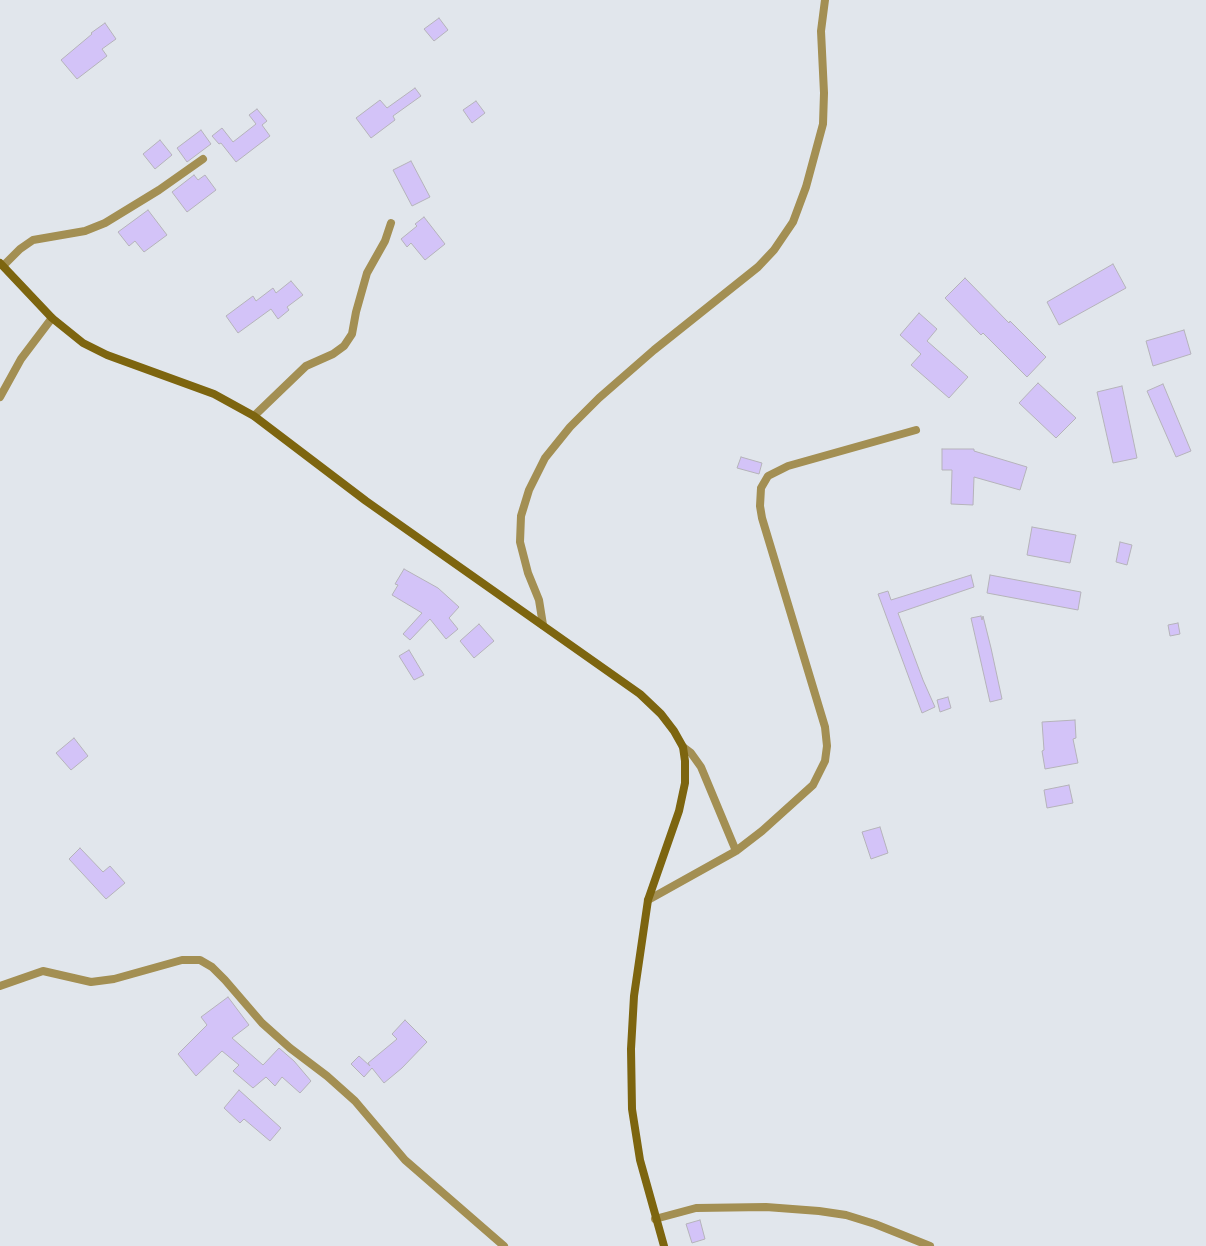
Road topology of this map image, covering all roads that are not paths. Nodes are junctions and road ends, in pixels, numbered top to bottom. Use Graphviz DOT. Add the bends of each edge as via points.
graph roads {
  1 [pos="825,0"];
  2 [pos="203,159"];
  3 [pos="392,223"];
  4 [pos="1,264"];
  5 [pos="52,318"];
  6 [pos="0,397"];
  7 [pos="254,416"];
  8 [pos="916,430"];
  9 [pos="543,625"];
  10 [pos="683,747"];
  11 [pos="736,851"];
  12 [pos="648,900"];
  13 [pos="0,986"];
  14 [pos="655,1220"];
  15 [pos="504,1246"];
  16 [pos="664,1246"];
  17 [pos="930,1246"];
  1 -- 9 [label="street" via="820,31 823,124 806,187 793,222 774,250 758,267 654,350 570,426 545,458 529,490 521,516 520,542 528,573 539,600"];
  2 -- 4 [label="street" via="105,223 85,231 33,240"];
  3 -- 7 [label="street" via="367,273 352,334 344,346 306,366"];
  4 -- 5 [label="street"];
  5 -- 6 [label="street" via="21,359"];
  5 -- 7 [label="street" via="83,343 107,355 214,394"];
  7 -- 9 [label="street" via="366,501"];
  8 -- 11 [label="street" via="788,466 768,476 761,488 762,518 825,728 827,746 825,761 813,785 787,810"];
  9 -- 10 [label="street" via="640,694 661,714"];
  10 -- 11 [label="street" via="701,767"];
  10 -- 12 [label="street" via="685,783 679,811"];
  11 -- 12 [label="street"];
  12 -- 14 [label="street" via="634,996 631,1050 632,1109 640,1160"];
  13 -- 15 [label="street" via="43,971 91,982 114,979 182,960 200,960 212,967 225,980 268,1028 355,1101 405,1160"];
  14 -- 16 [label="street"];
  14 -- 17 [label="street" via="696,1208 766,1207 819,1211 874,1224"];
}
